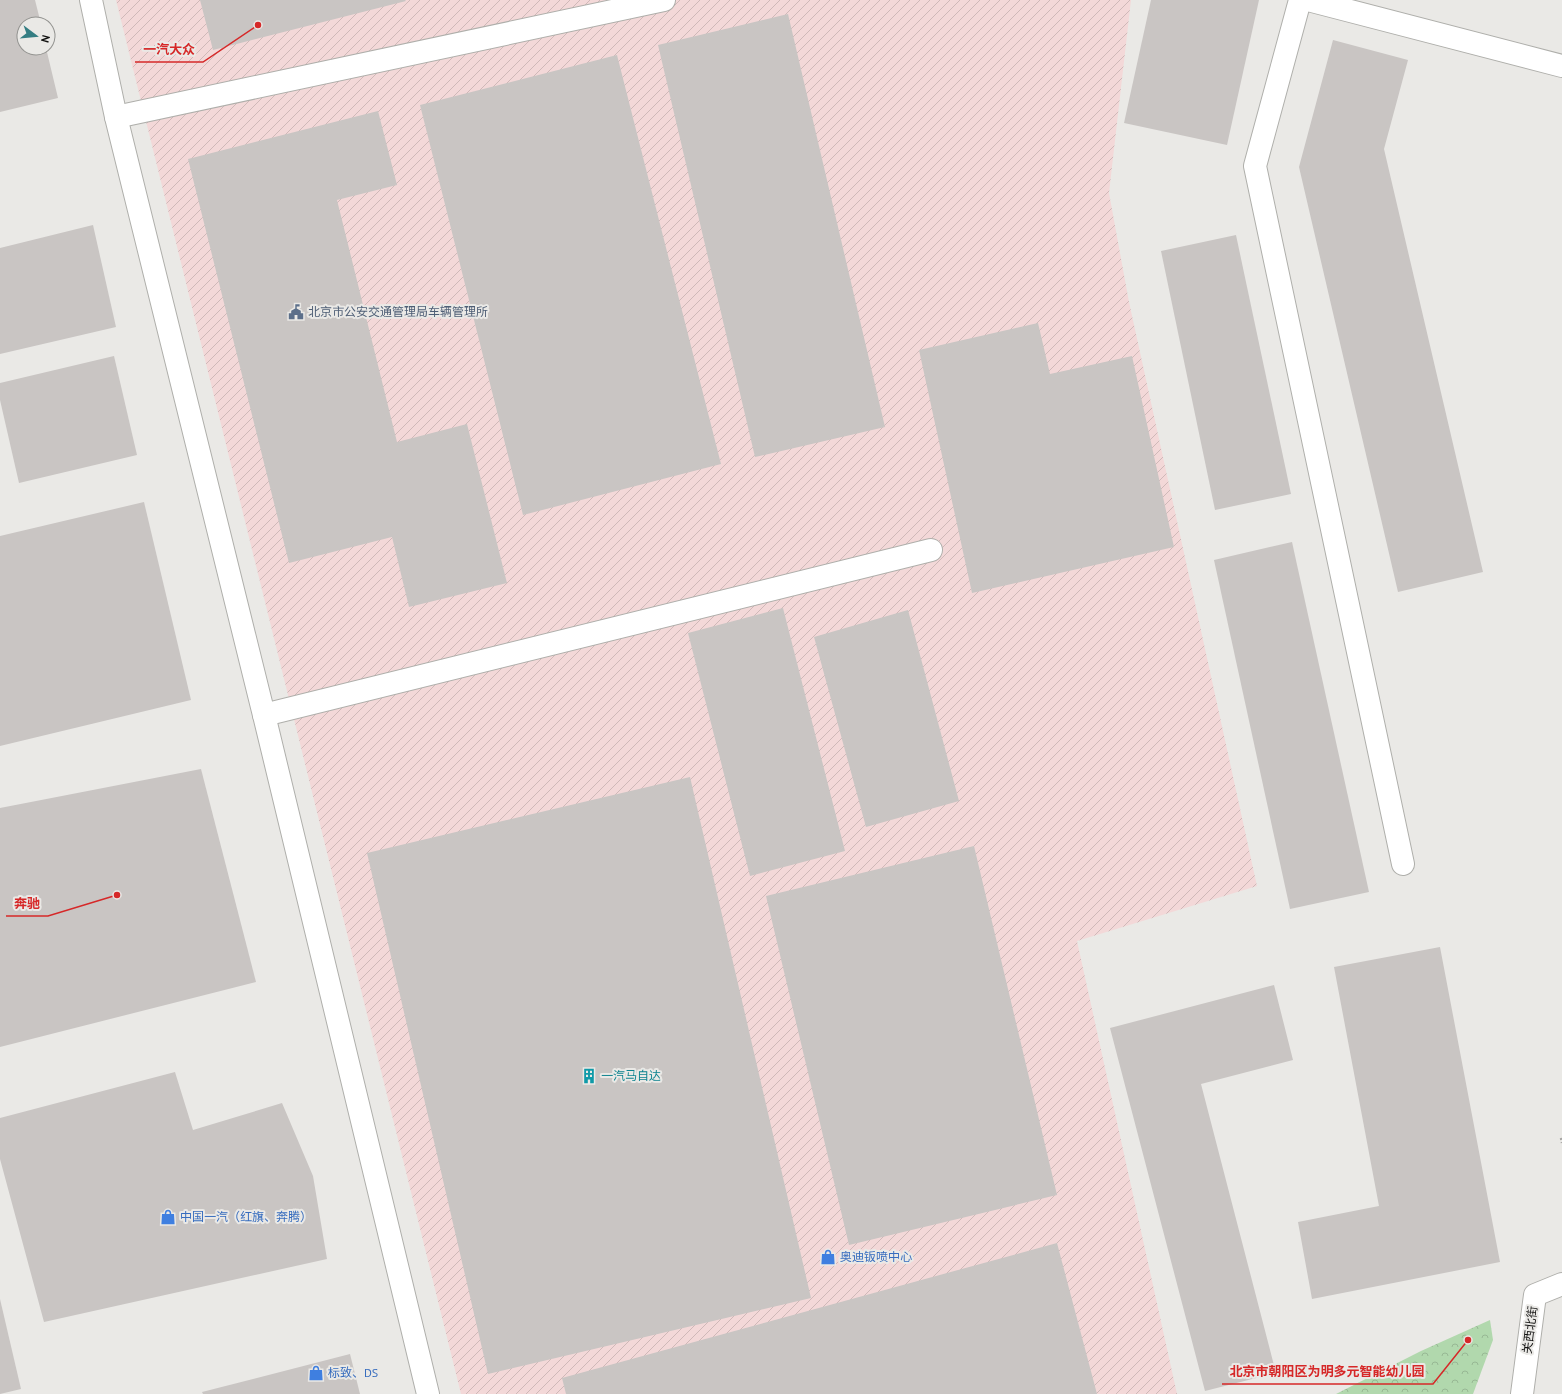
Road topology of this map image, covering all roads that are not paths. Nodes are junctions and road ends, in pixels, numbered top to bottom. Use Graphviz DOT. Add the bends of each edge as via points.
graph roads {
  1 [pos="91,0"];
  2 [pos="664,0"];
  3 [pos="1300,0"];
  4 [pos="1308,0"];
  5 [pos="1562,66"];
  6 [pos="116,118"];
  7 [pos="931,550"];
  8 [pos="264,715"];
  9 [pos="1403,864"];
  10 [pos="1562,1284"];
  11 [pos="428,1394"];
  12 [pos="1522,1394"];
  1 -- 6 [label="street"];
  2 -- 6 [label="street"];
  3 -- 9 [label="street" via="1255,166"];
  4 -- 5 [label="street"];
  6 -- 8 [label="street"];
  7 -- 8 [label="street"];
  8 -- 11 [label="street"];
  10 -- 12 [label="street, 关西北街" via="1535,1295"];
}
